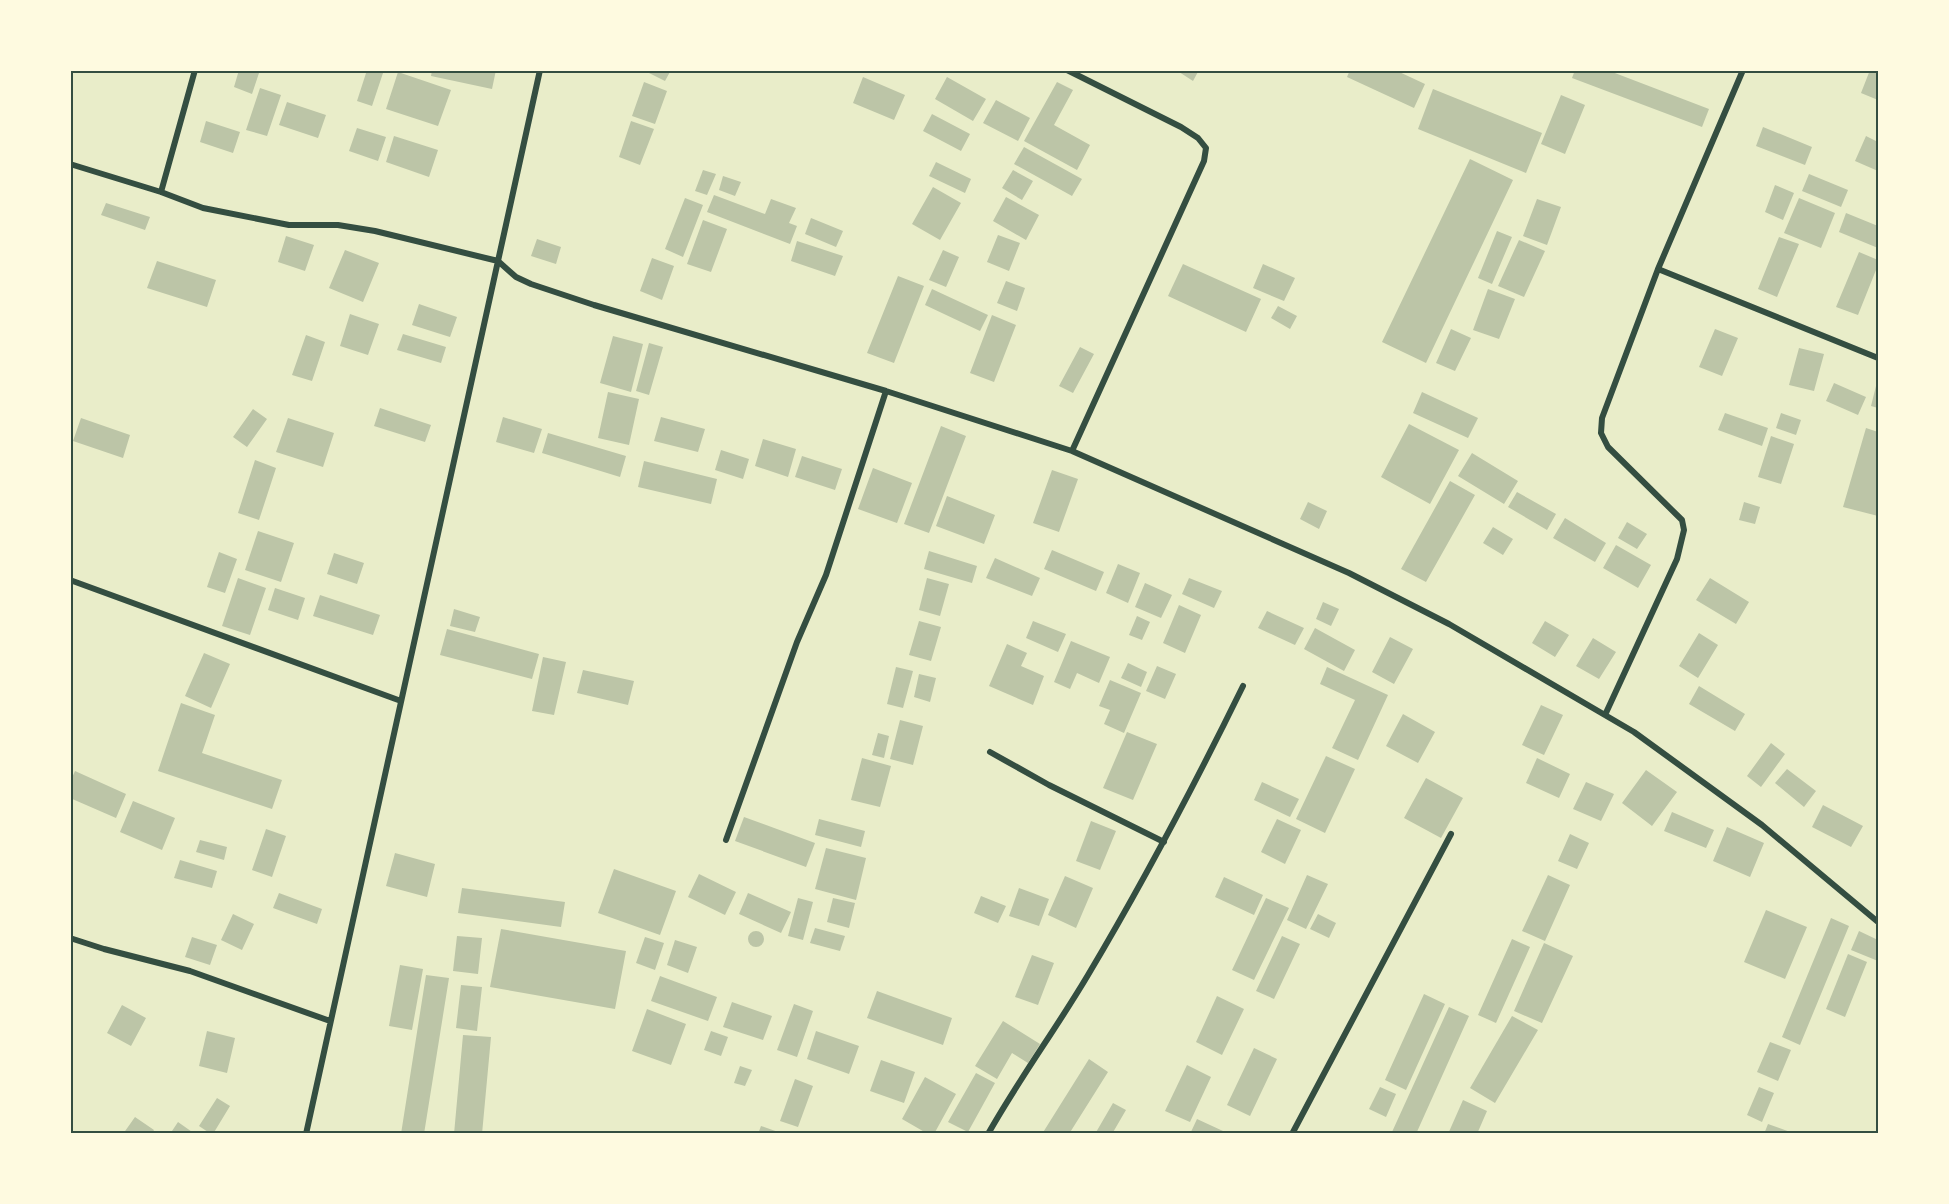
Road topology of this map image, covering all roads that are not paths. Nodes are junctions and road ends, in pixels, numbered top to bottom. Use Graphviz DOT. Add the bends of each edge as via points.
graph roads {
  1 [pos="195,70"];
  2 [pos="540,70"];
  3 [pos="1067,70"];
  4 [pos="1743,70"];
  5 [pos="70,164"];
  6 [pos="161,192"];
  7 [pos="498,261"];
  8 [pos="1658,269"];
  9 [pos="1878,358"];
  10 [pos="886,391"];
  11 [pos="1072,451"];
  12 [pos="70,580"];
  13 [pos="1243,686"];
  14 [pos="401,700"];
  15 [pos="1605,716"];
  16 [pos="990,752"];
  17 [pos="1451,834"];
  18 [pos="726,840"];
  19 [pos="1164,842"];
  20 [pos="1878,922"];
  21 [pos="70,938"];
  22 [pos="330,1021"];
  23 [pos="306,1134"];
  24 [pos="988,1134"];
  25 [pos="1292,1134"];
  1 -- 6 [label="street"];
  2 -- 7 [label="street"];
  3 -- 11 [label="street" via="1180,127 1206,148 1204,161"];
  4 -- 8 [label="street"];
  5 -- 6 [label="street"];
  6 -- 7 [label="street" via="234,215 290,225 338,225 375,231"];
  7 -- 10 [label="street" via="516,277 573,298"];
  7 -- 14 [label="street"];
  8 -- 9 [label="street"];
  8 -- 15 [label="street" via="1602,418 1601,433 1608,447 1682,520 1684,530 1677,559"];
  10 -- 11 [label="street"];
  10 -- 18 [label="street" via="826,575 793,653"];
  11 -- 15 [label="street" via="1349,573 1449,624"];
  12 -- 14 [label="street"];
  13 -- 19 [label="street"];
  14 -- 22 [label="street"];
  15 -- 20 [label="street" via="1634,732 1762,825"];
  16 -- 19 [label="street"];
  17 -- 25 [label="street"];
  19 -- 24 [label="street" via="1087,976"];
  21 -- 22 [label="street" via="190,971"];
  22 -- 23 [label="street"];
}
